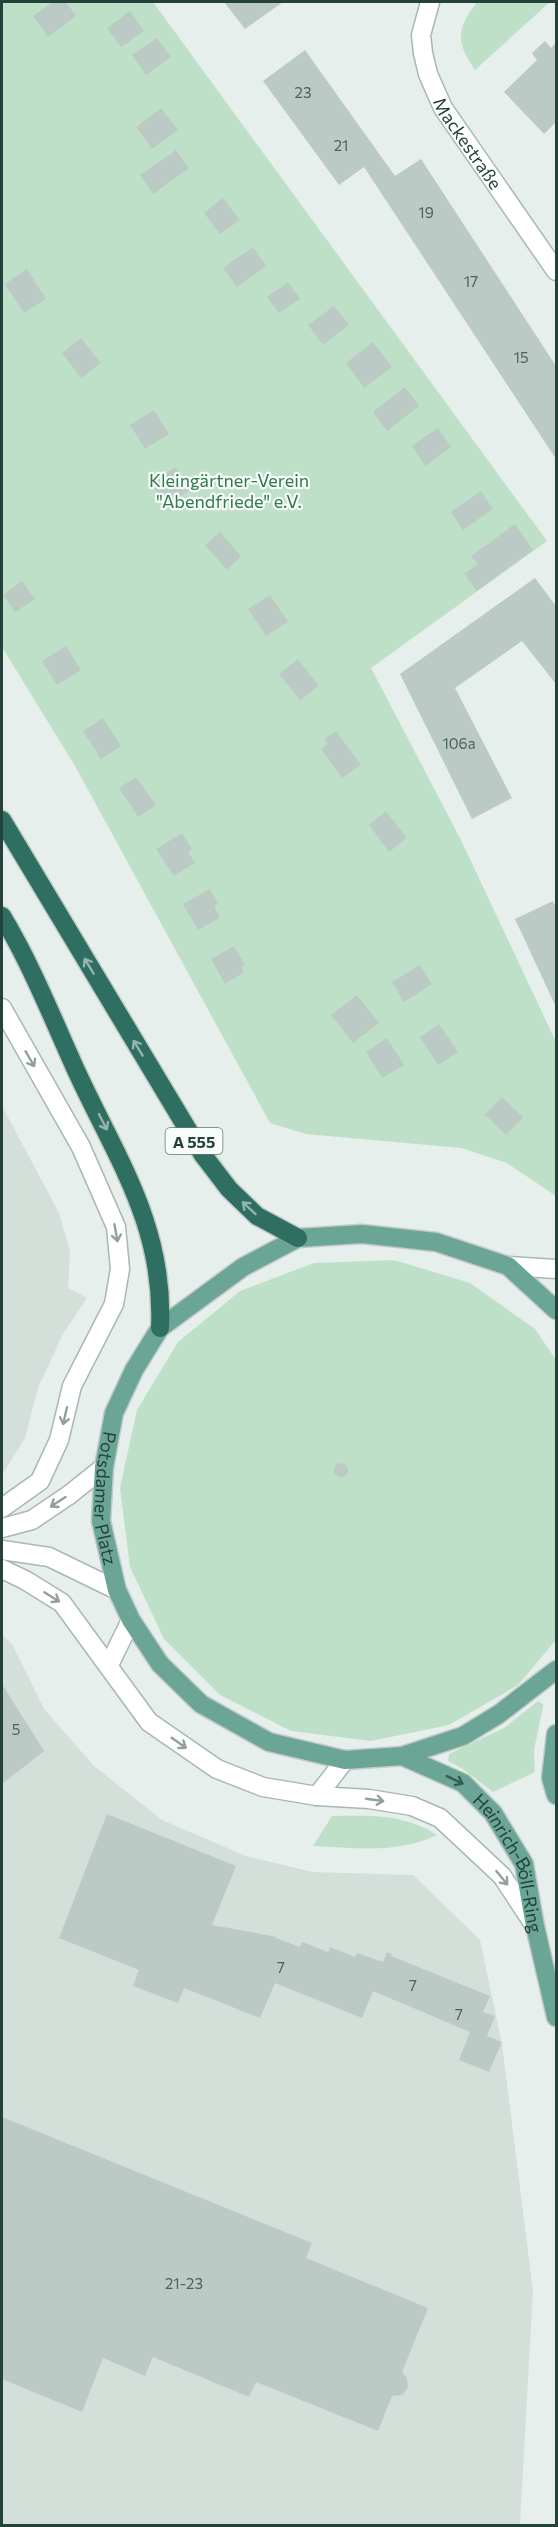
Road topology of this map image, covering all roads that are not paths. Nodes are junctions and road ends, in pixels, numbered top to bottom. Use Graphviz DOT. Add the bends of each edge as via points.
graph roads {
  1 [pos="430,2"];
  2 [pos="556,271"];
  3 [pos="2,820"];
  4 [pos="2,916"];
  5 [pos="2,1008"];
  6 [pos="298,1238"];
  7 [pos="508,1266"];
  8 [pos="556,1269"];
  9 [pos="556,1310"];
  10 [pos="160,1328"];
  11 [pos="104,1467"];
  12 [pos="2,1508"];
  13 [pos="2,1528"];
  14 [pos="2,1550"];
  15 [pos="2,1569"];
  16 [pos="117,1590"];
  17 [pos="131,1620"];
  18 [pos="109,1665"];
  19 [pos="556,1670"];
  20 [pos="556,1734"];
  21 [pos="402,1756"];
  22 [pos="345,1760"];
  23 [pos="556,1795"];
  24 [pos="317,1796"];
  25 [pos="535,1926"];
  26 [pos="556,2017"];
  1 -- 2 [label="street, Mackestraße" via="421,35 423,53 443,108"];
  6 -- 3 [label="highway, A 555, one-way" via="258,1216 229,1189 203,1155"];
  4 -- 10 [label="highway, one-way" via="134,1188 157,1268 162,1298"];
  5 -- 12 [label="street, one-way" via="81,1147 116,1227 120,1269 114,1304 72,1386 59,1440 40,1481"];
  6 -- 7 [label="main road, Potsdamer Platz" via="362,1234 436,1242"];
  6 -- 10 [label="main road, Potsdamer Platz" via="243,1267"];
  7 -- 8 [label="street"];
  7 -- 9 [label="main road, Potsdamer Platz"];
  10 -- 11 [label="main road, Potsdamer Platz" via="114,1413"];
  11 -- 13 [label="street, one-way" via="32,1520"];
  11 -- 16 [label="main road, Potsdamer Platz" via="101,1521"];
  14 -- 16 [label="street" via="49,1557"];
  15 -- 18 [label="street, one-way" via="62,1603"];
  16 -- 17 [label="main road, Potsdamer Platz"];
  17 -- 18 [label="street"];
  17 -- 22 [label="main road, Potsdamer Platz" via="160,1664 201,1704 269,1742"];
  18 -- 24 [label="street, one-way" via="149,1722 217,1769 263,1787"];
  19 -- 21 [label="main road, Potsdamer Platz" via="500,1714 463,1736"];
  20 -- 23 [label="main road" via="551,1778"];
  21 -- 22 [label="main road, Potsdamer Platz"];
  21 -- 25 [label="main road, Heinrich-Böll-Ring, one-way" via="463,1783 493,1813 524,1864"];
  22 -- 24 [label="street"];
  24 -- 25 [label="street, one-way" via="412,1806 440,1818 502,1876"];
  25 -- 26 [label="main road, Heinrich-Böll-Ring"];
}
